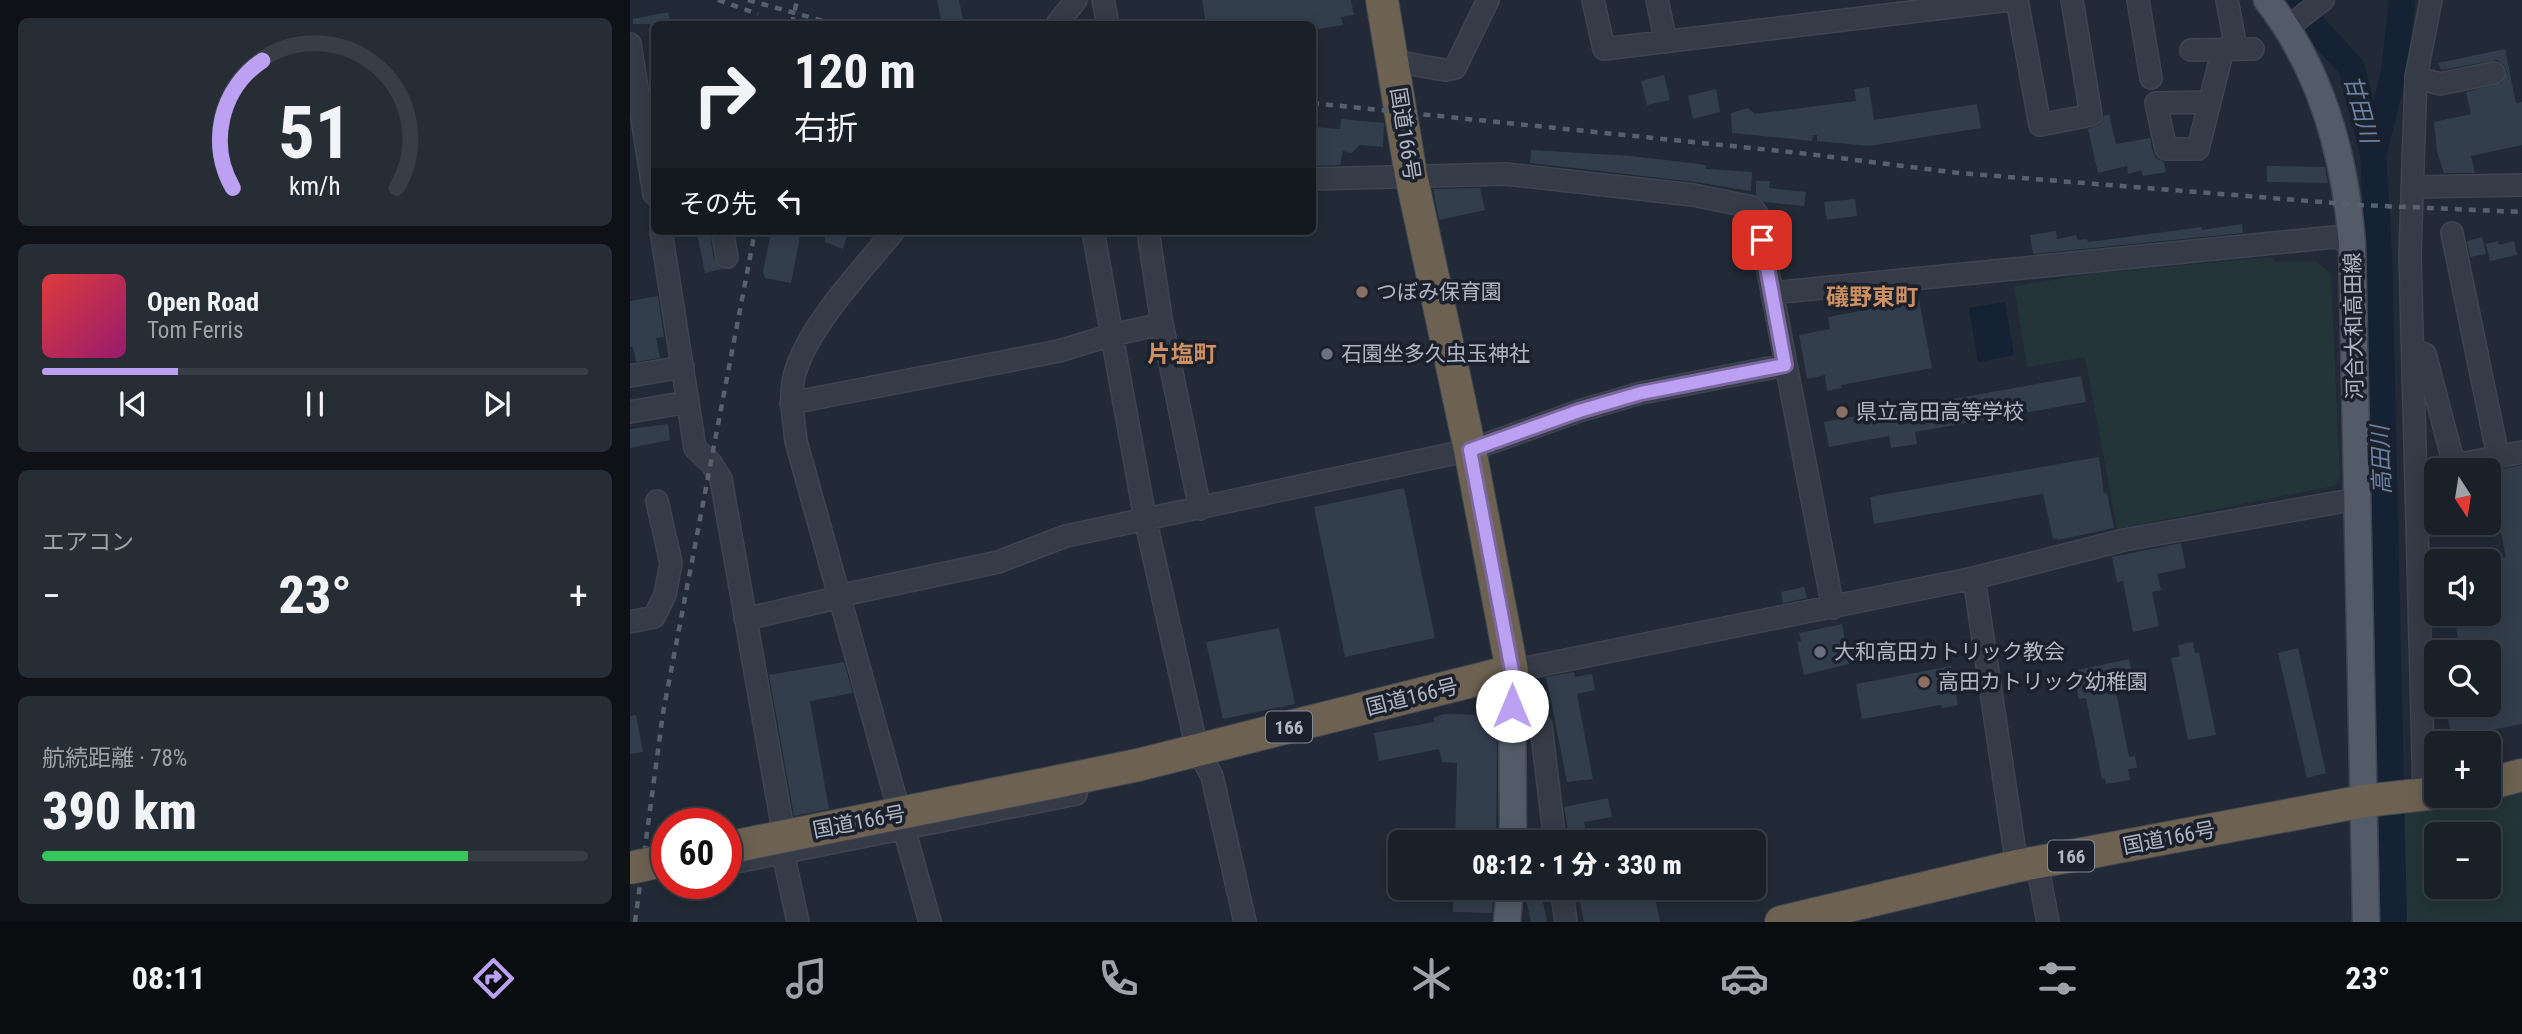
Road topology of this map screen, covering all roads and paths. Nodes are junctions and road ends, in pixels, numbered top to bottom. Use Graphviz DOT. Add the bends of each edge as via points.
graph roads {
  1 [pos="1076,0"];
  2 [pos="1104,0"];
  3 [pos="1382,0"];
  4 [pos="1488,0"];
  5 [pos="1593,0"];
  6 [pos="1657,0"];
  7 [pos="2010,0"];
  8 [pos="2017,0"];
  9 [pos="2072,0"];
  10 [pos="2138,0"];
  11 [pos="2227,0"];
  12 [pos="2267,0"];
  13 [pos="2323,0"];
  14 [pos="2431,0"];
  15 [pos="1059,21"];
  16 [pos="1108,21"];
  17 [pos="2293,23"];
  18 [pos="1666,42"];
  19 [pos="630,44"];
  20 [pos="2238,49"];
  21 [pos="2192,50"];
  22 [pos="1393,61"];
  23 [pos="2494,73"];
  24 [pos="2416,77"];
  25 [pos="2151,78"];
  26 [pos="634,93"];
  27 [pos="2210,102"];
  28 [pos="651,170"];
  29 [pos="1411,175"];
  30 [pos="1316,179"];
  31 [pos="2522,185"];
  32 [pos="2413,187"];
  33 [pos="2452,233"];
  34 [pos="662,235"];
  35 [pos="723,235"];
  36 [pos="891,235"];
  37 [pos="1094,235"];
  38 [pos="1149,235"];
  39 [pos="2352,243"];
  40 [pos="727,257"];
  41 [pos="1772,293"];
  42 [pos="1162,324"];
  43 [pos="1112,335"];
  44 [pos="2413,349"];
  45 [pos="1785,365"];
  46 [pos="683,367"];
  47 [pos="630,376"];
  48 [pos="688,402"];
  49 [pos="791,403"];
  50 [pos="630,412"];
  51 [pos="1470,450"];
  52 [pos="2522,452"];
  53 [pos="2498,456"];
  54 [pos="2357,499"];
  55 [pos="657,501"];
  56 [pos="1200,509"];
  57 [pos="1145,518"];
  58 [pos="1974,578"];
  59 [pos="838,596"];
  60 [pos="1833,608"];
  61 [pos="746,619"];
  62 [pos="630,622"];
  63 [pos="1512,671"];
  64 [pos="1197,749"];
  65 [pos="2522,775"];
  66 [pos="2501,781"];
  67 [pos="2400,797"];
  68 [pos="895,802"];
  69 [pos="782,824"];
  70 [pos="904,829"];
  71 [pos="1513,830"];
  72 [pos="1554,830"];
  73 [pos="742,832"];
  74 [pos="742,845"];
  75 [pos="783,853"];
  76 [pos="742,861"];
  77 [pos="651,863"];
  78 [pos="2027,864"];
  79 [pos="630,868"];
  80 [pos="1509,900"];
  81 [pos="1563,900"];
  82 [pos="798,922"];
  83 [pos="930,922"];
  84 [pos="1245,922"];
  85 [pos="1507,922"];
  86 [pos="1566,922"];
  87 [pos="1781,922"];
  88 [pos="2048,922"];
  89 [pos="2366,922"];
  1 -- 15 [label="street"];
  2 -- 16 [label="street"];
  3 -- 22 [label="highway, 国道166号"];
  4 -- 22 [label="street" via="1455,68"];
  5 -- 18 [label="street" via="1604,49"];
  6 -- 18 [label="street"];
  7 -- 18 [label="street"];
  8 -- 9 [label="street" via="2040,125 2091,115"];
  10 -- 25 [label="street"];
  11 -- 20 [label="street"];
  12 -- 17 [label="main road, 河合大和高田線"];
  13 -- 17 [label="street"];
  14 -- 24 [label="street"];
  17 -- 39 [label="main road, 河合大和高田線" via="2324,102 2345,174"];
  19 -- 26 [label="street"];
  20 -- 21 [label="street"];
  20 -- 27 [label="street"];
  22 -- 29 [label="highway, 国道166号"];
  23 -- 24 [label="street" via="2440,84"];
  24 -- 32 [label="street"];
  26 -- 28 [label="street"];
  29 -- 30 [label="street"];
  29 -- 41 [label="street" via="1506,174 1693,195 1752,207"];
  29 -- 51 [label="highway, 国道166号"];
  31 -- 32 [label="street"];
  32 -- 44 [label="street"];
  33 -- 53 [label="street"];
  34 -- 46 [label="street"];
  35 -- 40 [label="street"];
  36 -- 49 [label="street" via="825,317 800,359"];
  37 -- 43 [label="street"];
  38 -- 42 [label="street"];
  39 -- 41 [label="street" via="2334,237"];
  39 -- 54 [label="main road, 河合大和高田線"];
  41 -- 45 [label="street"];
  42 -- 43 [label="street"];
  42 -- 56 [label="street"];
  43 -- 49 [label="street" via="1059,351"];
  43 -- 57 [label="street"];
  44 -- 53 [label="street" via="2425,354 2452,457 2461,464"];
  44 -- 67 [label="street"];
  45 -- 51 [label="street" via="1641,393"];
  45 -- 60 [label="street"];
  46 -- 47 [label="street"];
  46 -- 48 [label="street"];
  48 -- 50 [label="street"];
  48 -- 61 [label="street" via="695,448 721,479"];
  49 -- 59 [label="street" via="796,441"];
  51 -- 56 [label="street"];
  51 -- 63 [label="highway, 国道166号"];
  52 -- 53 [label="street"];
  54 -- 58 [label="street" via="2124,540"];
  54 -- 67 [label="main road, 河合大和高田線"];
  55 -- 62 [label="street" via="671,563 665,595 654,617"];
  56 -- 57 [label="street"];
  57 -- 59 [label="street" via="1066,536 998,562"];
  57 -- 64 [label="street"];
  58 -- 60 [label="street"];
  58 -- 78 [label="street"];
  59 -- 61 [label="street"];
  59 -- 68 [label="street"];
  60 -- 63 [label="street"];
  61 -- 69 [label="street"];
  63 -- 64 [label="highway, 国道166号 / 166"];
  63 -- 71 [label="main road"];
  63 -- 72 [label="street" via="1541,726"];
  64 -- 68 [label="street" via="1138,750"];
  64 -- 70 [label="street" via="1146,779"];
  64 -- 74 [label="highway, 国道166号 / 166, bridge" via="1138,765"];
  64 -- 84 [label="street" via="1212,776"];
  65 -- 66 [label="highway"];
  67 -- 78 [label="highway, 国道166号 / 166"];
  67 -- 89 [label="main road, 河合大和高田線"];
  68 -- 69 [label="street"];
  68 -- 70 [label="street"];
  69 -- 73 [label="street"];
  70 -- 75 [label="street"];
  70 -- 83 [label="street"];
  75 -- 76 [label="street"];
  75 -- 82 [label="street"];
  77 -- 79 [label="highway, bridge"];
  78 -- 87 [label="highway, 国道166号 / 166"];
  78 -- 88 [label="street"];
  80 -- 85 [label="main road"];
  81 -- 86 [label="street"];
}
